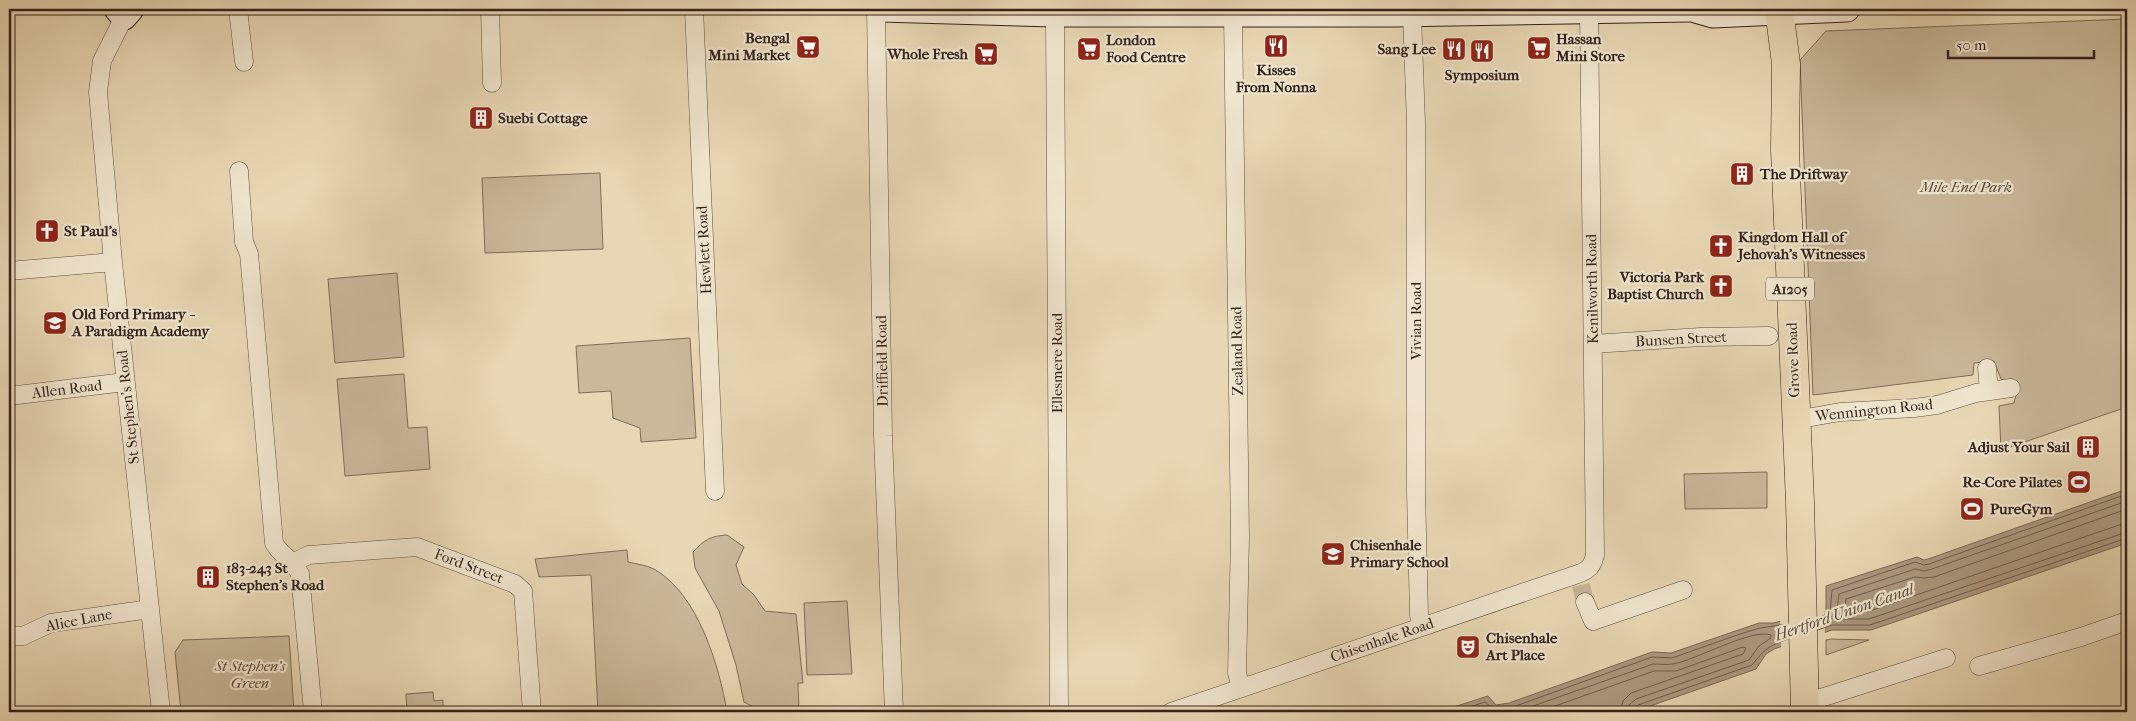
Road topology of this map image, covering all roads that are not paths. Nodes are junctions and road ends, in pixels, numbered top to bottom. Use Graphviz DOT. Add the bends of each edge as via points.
graph roads {
  1 [pos="238,9"];
  2 [pos="490,9"];
  3 [pos="694,9"];
  4 [pos="876,9"];
  5 [pos="881,9"];
  6 [pos="1691,9"];
  7 [pos="1847,9"];
  8 [pos="1779,10"];
  9 [pos="124,11"];
  10 [pos="1001,11"];
  11 [pos="1585,11"];
  12 [pos="1055,14"];
  13 [pos="1233,14"];
  14 [pos="1412,14"];
  15 [pos="244,62"];
  16 [pos="492,82"];
  17 [pos="238,171"];
  18 [pos="113,262"];
  19 [pos="9,271"];
  20 [pos="1770,336"];
  21 [pos="1593,344"];
  22 [pos="1987,368"];
  23 [pos="126,382"];
  24 [pos="2010,388"];
  25 [pos="1989,391"];
  26 [pos="9,396"];
  27 [pos="1795,420"];
  28 [pos="715,491"];
  29 [pos="294,562"];
  30 [pos="1591,566"];
  31 [pos="1581,588"];
  32 [pos="1684,590"];
  33 [pos="150,608"];
  34 [pos="2127,621"];
  35 [pos="1422,627"];
  36 [pos="9,636"];
  37 [pos="1946,658"];
  38 [pos="1979,666"];
  39 [pos="1241,688"];
  40 [pos="1805,708"];
  41 [pos="161,712"];
  42 [pos="313,712"];
  43 [pos="532,712"];
  44 [pos="894,712"];
  45 [pos="1059,712"];
  46 [pos="1171,712"];
  1 -- 15 [label="street"];
  2 -- 16 [label="street"];
  3 -- 28 [label="street, Hewlett Road"];
  4 -- 44 [label="street, Driffield Road" via="883,436"];
  5 -- 10 [label="main road"];
  6 -- 8 [label="main road" via="1713,15"];
  6 -- 11 [label="main road"];
  7 -- 8 [label="main road"];
  8 -- 27 [label="main road, Grove Road / A1205" via="1786,64 1785,150"];
  9 -- 18 [label="street, St Stephen's Road" via="98,74"];
  10 -- 12 [label="main road"];
  11 -- 14 [label="main road"];
  11 -- 21 [label="street, Kenilworth Road"];
  12 -- 13 [label="main road"];
  12 -- 45 [label="street, Ellesmere Road"];
  13 -- 14 [label="main road"];
  13 -- 39 [label="street, Zealand Road" via="1240,537 1237,673"];
  14 -- 35 [label="street, Vivian Road" via="1416,123 1416,506"];
  17 -- 29 [label="street" via="244,242 249,254 274,543"];
  18 -- 19 [label="street"];
  18 -- 23 [label="street, St Stephen's Road"];
  20 -- 21 [label="street, Bunsen Street"];
  21 -- 30 [label="street, Kenilworth Road" via="1595,555"];
  22 -- 25 [label="street"];
  23 -- 26 [label="street, Allen Road"];
  23 -- 33 [label="street, St Stephen's Road"];
  24 -- 25 [label="street, Wennington Road"];
  25 -- 27 [label="street, Wennington Road" via="1914,408 1840,412"];
  27 -- 40 [label="main road, Grove Road / A1205"];
  29 -- 42 [label="street" via="300,574"];
  29 -- 43 [label="street, Ford Street" via="309,555 417,547 515,584 523,591"];
  30 -- 31 [label="street, Chisenhale Road"];
  31 -- 32 [label="street" via="1593,621"];
  31 -- 35 [label="street, Chisenhale Road"];
  33 -- 36 [label="street, Alice Lane" via="51,622 23,636"];
  33 -- 41 [label="street, St Stephen's Road"];
  34 -- 38 [label="street"];
  35 -- 39 [label="street, Chisenhale Road"];
  37 -- 40 [label="street"];
  39 -- 46 [label="street, Chisenhale Road"];
}
